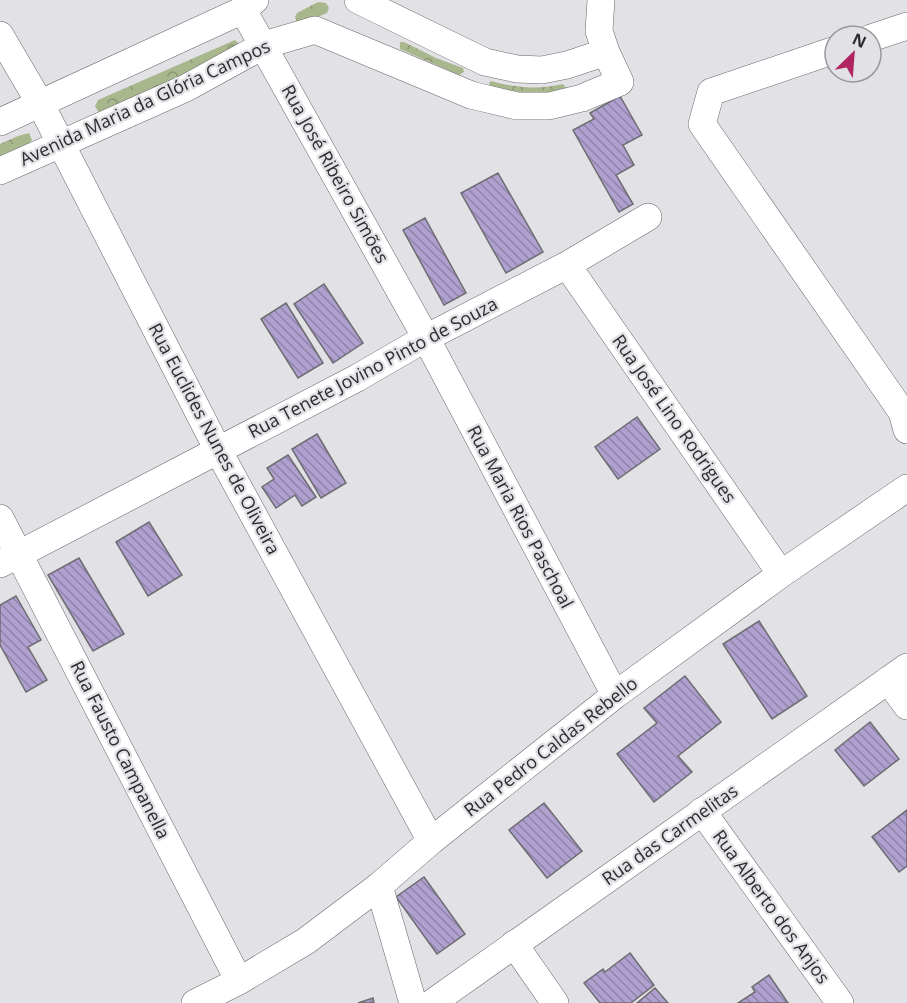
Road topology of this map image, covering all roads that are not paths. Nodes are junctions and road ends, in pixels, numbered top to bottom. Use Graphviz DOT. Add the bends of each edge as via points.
graph roads {
  1 [pos="358,0"];
  2 [pos="601,0"];
  3 [pos="249,5"];
  4 [pos="387,5"];
  5 [pos="907,26"];
  6 [pos="883,34"];
  7 [pos="0,35"];
  8 [pos="264,45"];
  9 [pos="350,45"];
  10 [pos="606,52"];
  11 [pos="823,54"];
  12 [pos="40,105"];
  13 [pos="0,122"];
  14 [pos="60,143"];
  15 [pos="0,171"];
  16 [pos="648,217"];
  17 [pos="567,265"];
  18 [pos="426,338"];
  19 [pos="899,399"];
  20 [pos="907,430"];
  21 [pos="218,450"];
  22 [pos="907,488"];
  23 [pos="0,519"];
  24 [pos="9,560"];
  25 [pos="781,574"];
  26 [pos="898,673"];
  27 [pos="615,695"];
  28 [pos="907,706"];
  29 [pos="702,812"];
  30 [pos="431,841"];
  31 [pos="379,886"];
  32 [pos="514,944"];
  33 [pos="239,981"];
  34 [pos="195,1003"];
  35 [pos="413,1003"];
  36 [pos="432,1003"];
  37 [pos="555,1003"];
  38 [pos="840,1003"];
  1 -- 4 [label="street"];
  2 -- 10 [label="street" via="599,31"];
  3 -- 8 [label="street, Rua José Ribeiro Simões"];
  3 -- 12 [label="street"];
  4 -- 9 [label="street"];
  4 -- 10 [label="street" via="485,62 517,69 542,70"];
  5 -- 6 [label="street"];
  7 -- 12 [label="street, Rua Euclides Nunes de Oliveira"];
  8 -- 9 [label="street, Avenida Maria da Glória Campos" via="315,30"];
  8 -- 14 [label="street, Avenida Maria da Glória Campos" via="186,88"];
  8 -- 18 [label="street, Rua José Ribeiro Simões"];
  9 -- 10 [label="street, Avenida Maria da Glória Campos" via="471,95 517,106 549,106 620,82"];
  11 -- 19 [label="street" via="711,92 702,124"];
  12 -- 13 [label="street"];
  12 -- 14 [label="street, Rua Euclides Nunes de Oliveira"];
  14 -- 15 [label="street, Avenida Maria da Glória Campos"];
  14 -- 21 [label="street, Rua Euclides Nunes de Oliveira"];
  16 -- 17 [label="street, Rua Tenete Jovino Pinto de Souza"];
  17 -- 18 [label="street, Rua Tenete Jovino Pinto de Souza"];
  17 -- 25 [label="street, Rua José Lino Rodrigues"];
  18 -- 21 [label="street, Rua Tenete Jovino Pinto de Souza"];
  18 -- 27 [label="street, Rua Maria Rios Paschoal"];
  19 -- 20 [label="street"];
  21 -- 24 [label="street, Rua Tenete Jovino Pinto de Souza"];
  21 -- 30 [label="street, Rua Euclides Nunes de Oliveira"];
  22 -- 25 [label="street, Rua Pedro Caldas Rebello"];
  23 -- 24 [label="street, Rua Fausto Campanella"];
  24 -- 33 [label="street, Rua Fausto Campanella"];
  25 -- 27 [label="street, Rua Pedro Caldas Rebello"];
  26 -- 28 [label="street"];
  26 -- 29 [label="street, Rua das Carmelitas"];
  27 -- 30 [label="street, Rua Pedro Caldas Rebello"];
  29 -- 32 [label="street, Rua das Carmelitas"];
  29 -- 38 [label="street, Rua Alberto dos Anjos"];
  30 -- 31 [label="street, Rua Pedro Caldas Rebello"];
  31 -- 33 [label="street, Rua Pedro Caldas Rebello" via="306,941"];
  31 -- 35 [label="street"];
  32 -- 36 [label="street, Rua das Carmelitas"];
  32 -- 37 [label="street"];
  33 -- 34 [label="street, Rua Pedro Caldas Rebello"];
}
